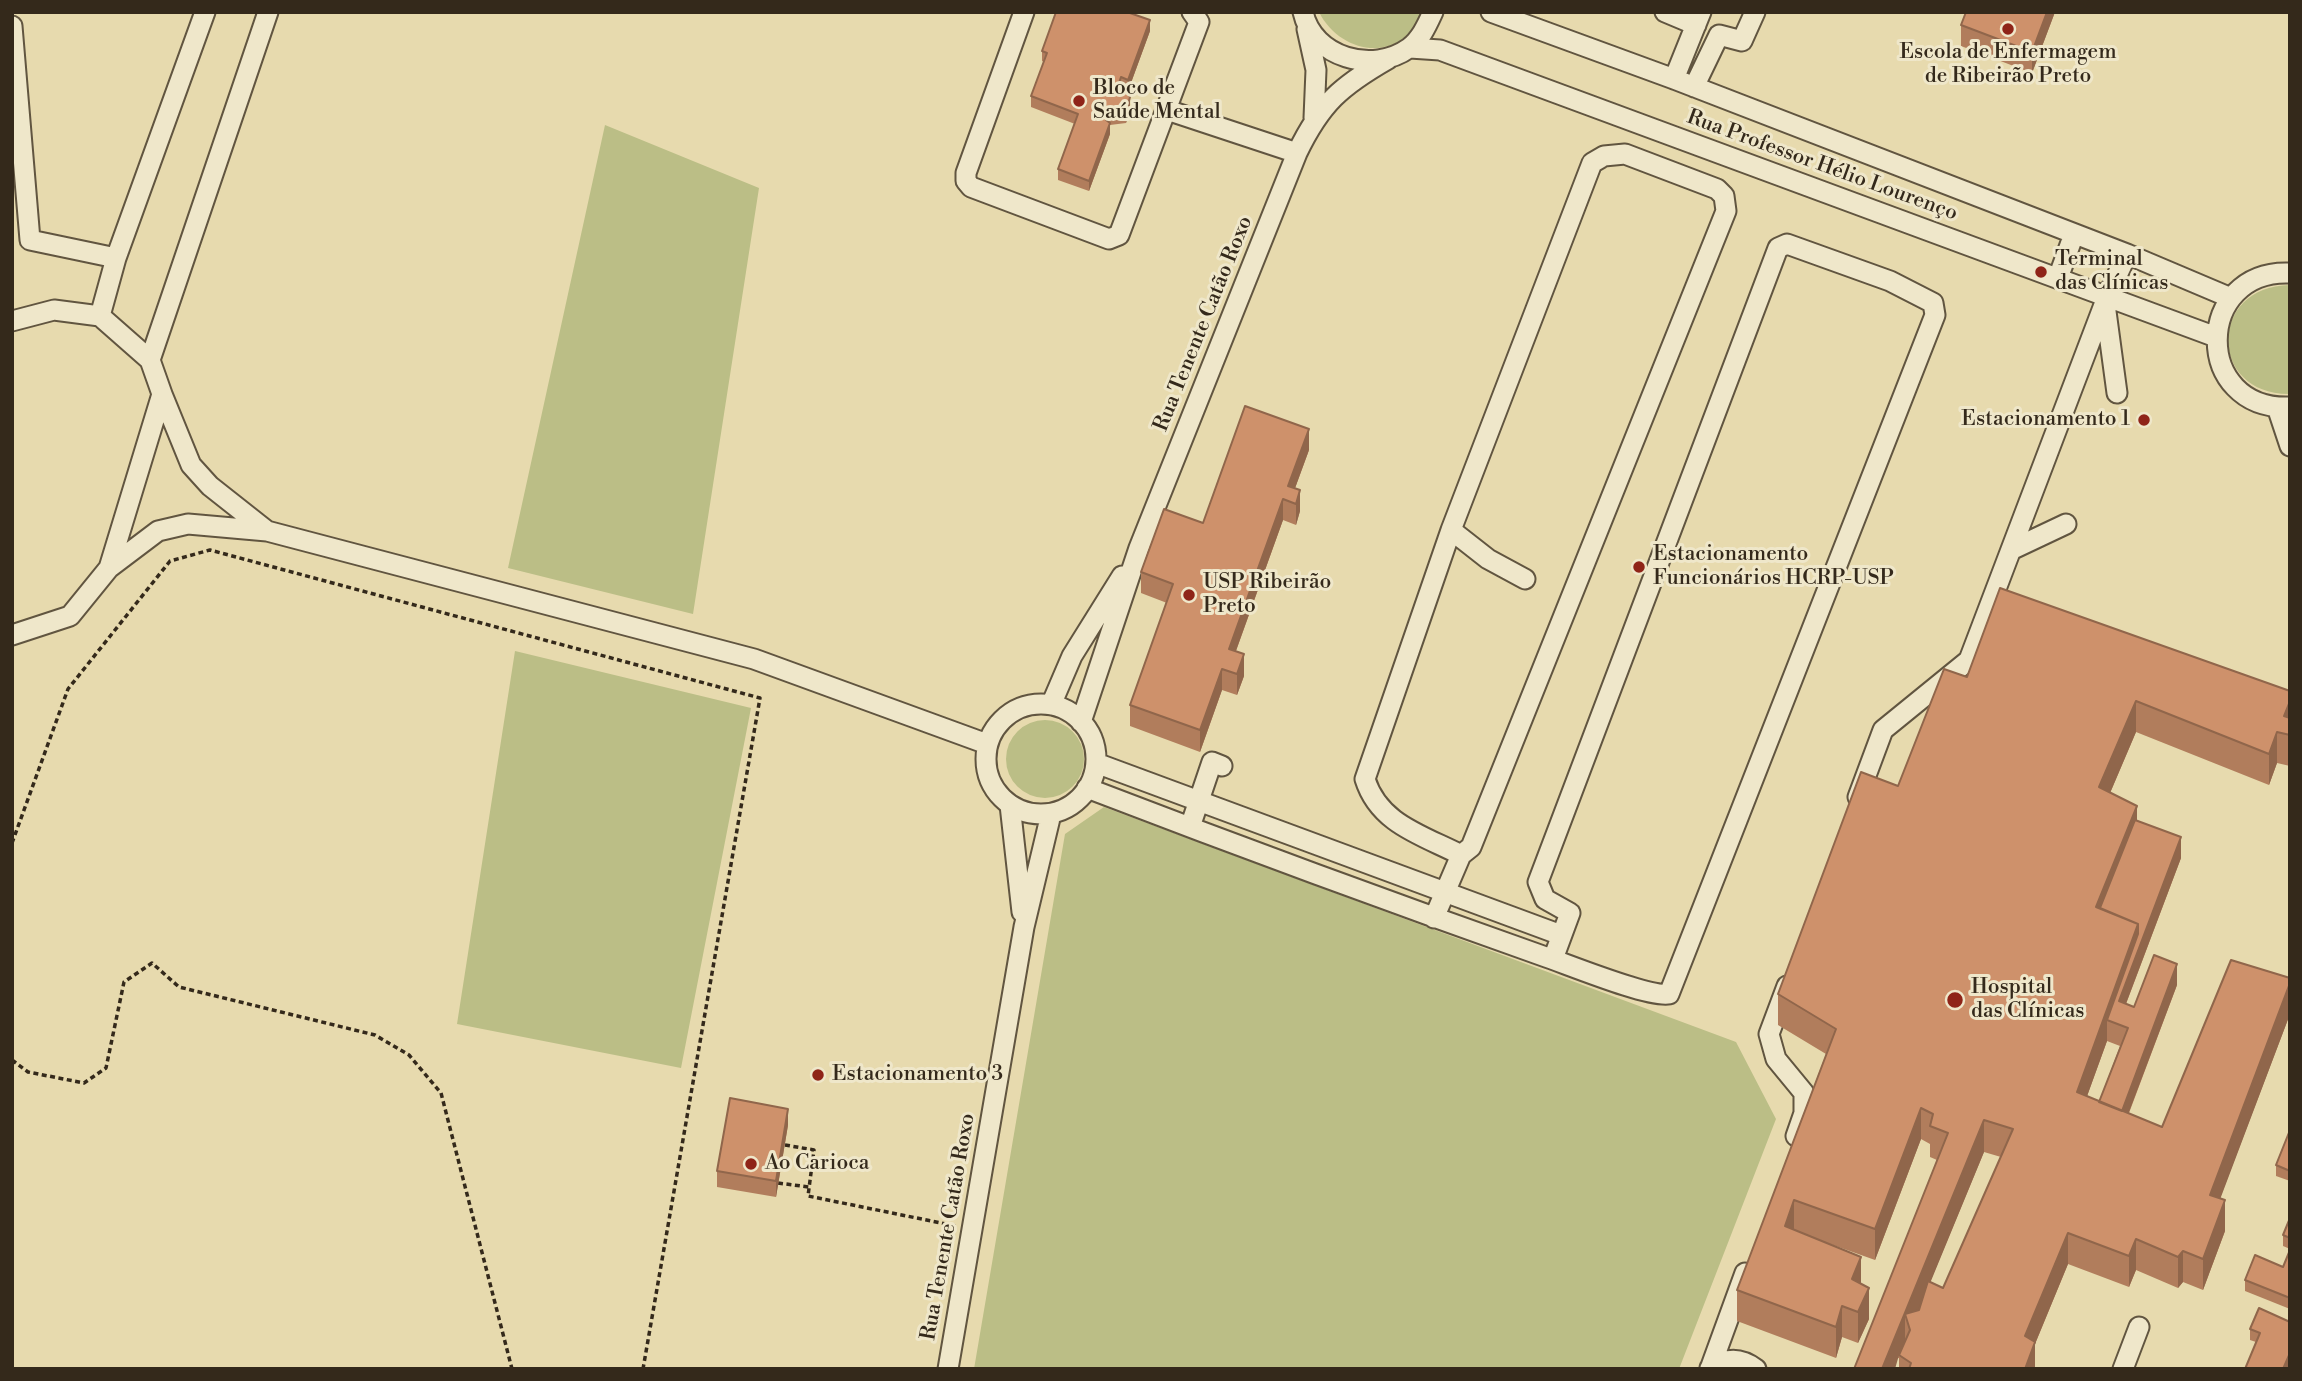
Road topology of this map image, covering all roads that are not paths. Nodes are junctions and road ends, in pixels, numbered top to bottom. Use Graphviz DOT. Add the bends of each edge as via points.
graph roads {
  1 [pos="205,12"];
  2 [pos="268,12"];
  3 [pos="1024,12"];
  4 [pos="1192,12"];
  5 [pos="1433,12"];
  6 [pos="1491,12"];
  7 [pos="1665,12"];
  8 [pos="1755,12"];
  9 [pos="1304,17"];
  10 [pos="1698,19"];
  11 [pos="12,26"];
  12 [pos="1410,48"];
  13 [pos="1388,59"];
  14 [pos="1674,79"];
  15 [pos="1694,86"];
  16 [pos="1167,110"];
  17 [pos="1314,118"];
  18 [pos="1297,153"];
  19 [pos="2074,234"];
  20 [pos="2127,254"];
  21 [pos="2290,257"];
  22 [pos="116,258"];
  23 [pos="2283,273"];
  24 [pos="2058,278"];
  25 [pos="2231,298"];
  26 [pos="2106,300"];
  27 [pos="100,316"];
  28 [pos="12,321"];
  29 [pos="2216,337"];
  30 [pos="150,360"];
  31 [pos="2117,393"];
  32 [pos="162,394"];
  33 [pos="2283,407"];
  34 [pos="2290,446"];
  35 [pos="2066,524"];
  36 [pos="1451,530"];
  37 [pos="267,531"];
  38 [pos="1139,548"];
  39 [pos="2011,550"];
  40 [pos="109,568"];
  41 [pos="1525,579"];
  42 [pos="12,635"];
  43 [pos="1051,705"];
  44 [pos="1081,722"];
  45 [pos="987,744"];
  46 [pos="1096,762"];
  47 [pos="1222,766"];
  48 [pos="1087,788"];
  49 [pos="1198,801"];
  50 [pos="1010,805"];
  51 [pos="1051,814"];
  52 [pos="1850,819"];
  53 [pos="1190,827"];
  54 [pos="1280,832"];
  55 [pos="1315,844"];
  56 [pos="1461,855"];
  57 [pos="1271,859"];
  58 [pos="1366,863"];
  59 [pos="1304,871"];
  60 [pos="1356,891"];
  61 [pos="1446,891"];
  62 [pos="1434,918"];
  63 [pos="1024,928"];
  64 [pos="1561,935"];
  65 [pos="1553,959"];
  66 [pos="1793,971"];
  67 [pos="1790,1153"];
  68 [pos="1751,1256"];
  69 [pos="2139,1327"];
  70 [pos="1710,1368"];
  71 [pos="948,1369"];
  72 [pos="1756,1369"];
  73 [pos="2123,1369"];
  1 -- 22 [label="street"];
  2 -- 30 [label="street"];
  3 -- 16 [label="street" via="966,173 971,187 1114,238"];
  4 -- 16 [label="street" via="1199,23"];
  5 -- 12 [label="street"];
  6 -- 14 [label="street, Rua Professor Hélio Lourenço"];
  7 -- 10 [label="street"];
  8 -- 15 [label="street" via="1742,41 1719,34"];
  9 -- 13 [label="street" via="1320,42 1340,56 1363,62"];
  9 -- 17 [label="street, Rua Tenente Catão Roxo" via="1316,70"];
  10 -- 14 [label="street"];
  11 -- 22 [label="street" via="30,240"];
  12 -- 13 [label="street, Rua Tenente Catão Roxo"];
  12 -- 24 [label="street, Rua Professor Hélio Lourenço" via="1440,50"];
  13 -- 17 [label="street, Rua Tenente Catão Roxo" via="1335,94"];
  14 -- 15 [label="street, Rua Professor Hélio Lourenço"];
  15 -- 19 [label="street, Rua Professor Hélio Lourenço"];
  16 -- 18 [label="street"];
  17 -- 18 [label="street, Rua Tenente Catão Roxo"];
  18 -- 38 [label="street, Rua Tenente Catão Roxo"];
  19 -- 20 [label="street, Rua Professor Hélio Lourenço"];
  19 -- 24 [label="street"];
  20 -- 25 [label="street, Rua Professor Hélio Lourenço"];
  20 -- 26 [label="street"];
  21 -- 23 [label="street"];
  22 -- 27 [label="street"];
  23 -- 25 [label="street" via="2251,282"];
  24 -- 26 [label="street, Rua Professor Hélio Lourenço"];
  25 -- 29 [label="street" via="2220,316"];
  26 -- 29 [label="street, Rua Professor Hélio Lourenço"];
  26 -- 31 [label="street"];
  26 -- 39 [label="street"];
  27 -- 28 [label="street" via="54,310"];
  27 -- 30 [label="street"];
  29 -- 33 [label="street" via="2219,360 2229,380 2246,396"];
  30 -- 32 [label="street"];
  32 -- 37 [label="street" via="191,465"];
  32 -- 40 [label="street"];
  33 -- 34 [label="street"];
  35 -- 39 [label="street"];
  36 -- 41 [label="street" via="1488,559"];
  36 -- 56 [label="street" via="1365,779 1380,810"];
  36 -- 56 [label="street" via="1592,163 1604,156 1625,154 1717,189 1724,196 1726,211 1471,848"];
  37 -- 40 [label="street" via="188,524 158,531"];
  37 -- 45 [label="street" via="754,659"];
  38 -- 43 [label="street, Rua Tenente Catão Roxo" via="1072,656"];
  38 -- 44 [label="street, Rua Tenente Catão Roxo"];
  39 -- 52 [label="street" via="1969,660 1883,730"];
  40 -- 42 [label="street" via="70,616"];
  43 -- 44 [label="street"];
  43 -- 45 [label="street" via="1030,705 1011,712 996,726"];
  44 -- 46 [label="street" via="1090,734"];
  45 -- 50 [label="street" via="989,779"];
  46 -- 48 [label="street"];
  46 -- 49 [label="street"];
  47 -- 49 [label="street" via="1212,762"];
  48 -- 51 [label="street" via="1078,800"];
  48 -- 53 [label="street"];
  49 -- 53 [label="street"];
  49 -- 54 [label="street"];
  50 -- 51 [label="street" via="1023,812"];
  50 -- 63 [label="street, Rua Tenente Catão Roxo"];
  51 -- 63 [label="street, Rua Tenente Catão Roxo"];
  53 -- 57 [label="street"];
  54 -- 55 [label="street"];
  54 -- 57 [label="street"];
  55 -- 58 [label="street"];
  55 -- 59 [label="street"];
  56 -- 61 [label="street"];
  57 -- 59 [label="street"];
  58 -- 60 [label="street"];
  58 -- 61 [label="street"];
  59 -- 60 [label="street"];
  60 -- 62 [label="street"];
  61 -- 62 [label="street"];
  61 -- 64 [label="street"];
  62 -- 65 [label="street"];
  63 -- 71 [label="street, Rua Tenente Catão Roxo"];
  64 -- 65 [label="street"];
  64 -- 65 [label="street" via="1570,913 1545,899 1538,882 1778,248 1787,244 1821,256 1890,281 1933,303 1935,315 1669,995"];
  66 -- 67 [label="street" via="1769,1034 1776,1059 1804,1093 1804,1114"];
  68 -- 70 [label="street"];
  69 -- 73 [label="street"];
  70 -- 72 [label="street" via="1724,1360 1744,1360"];
}
